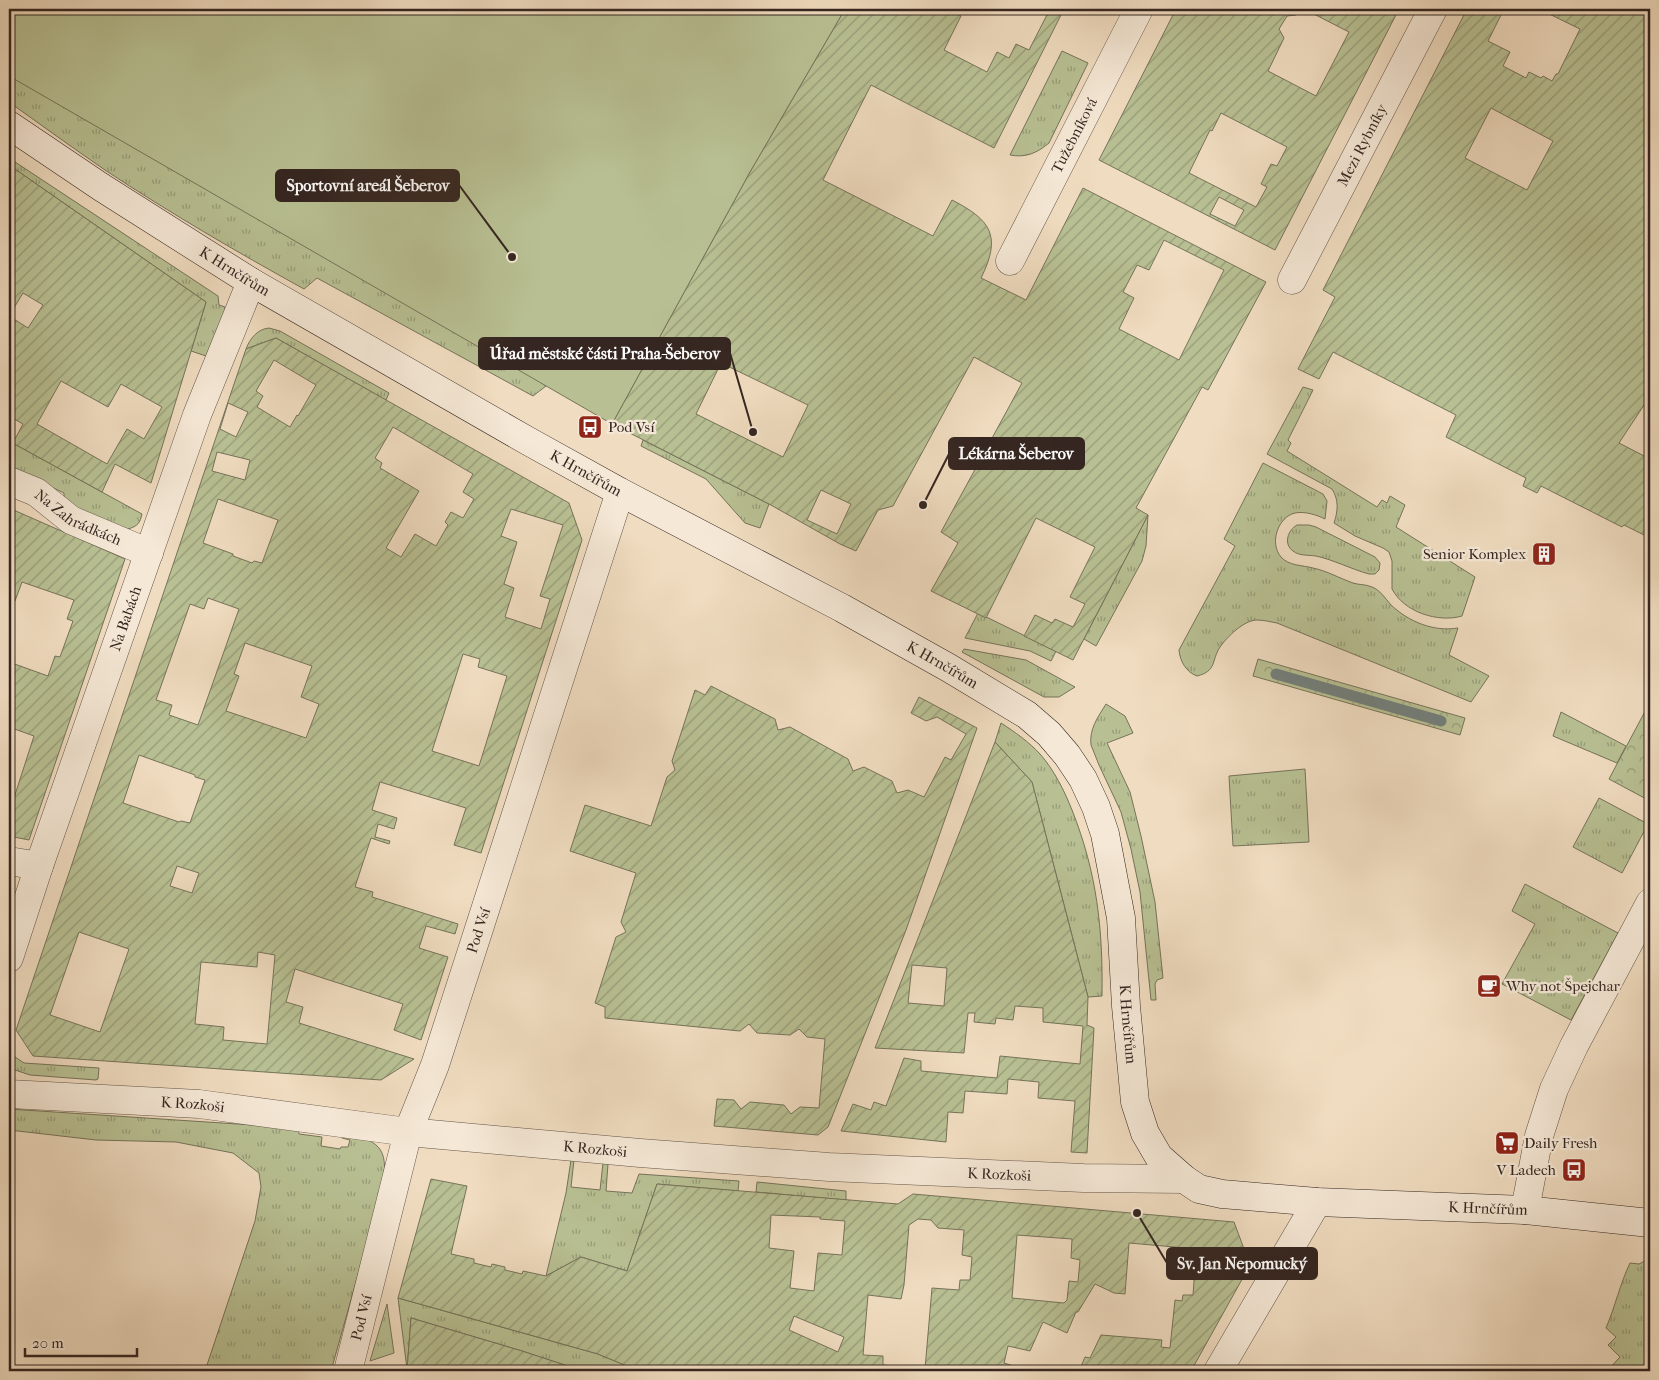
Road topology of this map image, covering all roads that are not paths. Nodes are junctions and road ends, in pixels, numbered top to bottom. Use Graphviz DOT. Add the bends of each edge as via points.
graph roads {
  1 [pos="1139,9"];
  2 [pos="1433,9"];
  3 [pos="9,125"];
  4 [pos="1010,261"];
  5 [pos="1292,280"];
  6 [pos="251,282"];
  7 [pos="9,481"];
  8 [pos="620,492"];
  9 [pos="149,554"];
  10 [pos="9,861"];
  11 [pos="39,866"];
  12 [pos="1650,903"];
  13 [pos="9,958"];
  14 [pos="9,1094"];
  15 [pos="408,1132"];
  16 [pos="1184,1179"];
  17 [pos="1317,1202"];
  18 [pos="1525,1210"];
  19 [pos="1650,1223"];
  20 [pos="348,1371"];
  21 [pos="1218,1371"];
  1 -- 4 [label="street, Tužebníková"];
  2 -- 5 [label="street, Mezi Rybníky"];
  3 -- 6 [label="street, K Hrnčířům"];
  6 -- 8 [label="street, K Hrnčířům"];
  6 -- 9 [label="street, Na Babách" via="197,415"];
  7 -- 9 [label="street, Na Zahrádkách" via="36,492 71,520"];
  8 -- 15 [label="street, Pod Vsí" via="435,1065"];
  8 -- 16 [label="street, K Hrnčířům" via="842,608 1006,700 1049,734 1067,755 1083,778 1096,807 1111,860 1121,918 1135,1102 1145,1133 1159,1157"];
  9 -- 11 [label="street, Na Babách"];
  10 -- 11 [label="street"];
  11 -- 13 [label="street, Na Babách"];
  12 -- 18 [label="street" via="1554,1089 1539,1136"];
  14 -- 15 [label="street, K Rozkoši" via="198,1104"];
  15 -- 16 [label="street, K Rozkoši" via="829,1167"];
  15 -- 20 [label="street, Pod Vsí"];
  16 -- 17 [label="street, K Hrnčířům" via="1200,1189 1222,1194"];
  17 -- 18 [label="street, K Hrnčířům"];
  17 -- 21 [label="street"];
  18 -- 19 [label="street, K Hrnčířům"];
}
